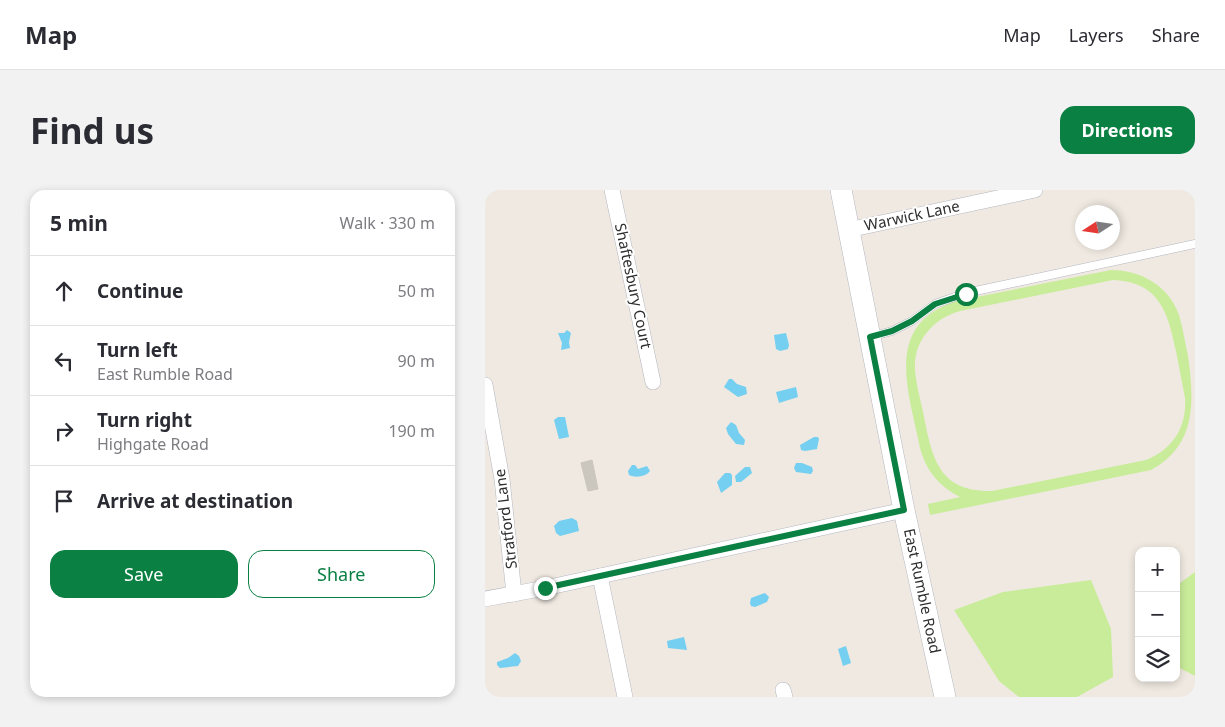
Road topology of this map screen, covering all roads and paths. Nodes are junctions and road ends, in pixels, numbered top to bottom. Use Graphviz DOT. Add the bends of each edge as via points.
graph roads {
  1 [pos="612,190"];
  2 [pos="841,190"];
  3 [pos="1035,190"];
  4 [pos="848,230"];
  5 [pos="1195,244"];
  6 [pos="870,337"];
  7 [pos="653,382"];
  8 [pos="485,386"];
  9 [pos="904,510"];
  10 [pos="600,576"];
  11 [pos="515,594"];
  12 [pos="485,600"];
  13 [pos="625,697"];
  14 [pos="945,697"];
  1 -- 7 [label="street, Shaftesbury Court"];
  2 -- 4 [label="street, East Rumble Road"];
  3 -- 4 [label="street, Warwick Lane"];
  4 -- 6 [label="street, East Rumble Road"];
  5 -- 6 [label="lane" via="966,294 935,304 912,321"];
  6 -- 9 [label="street, East Rumble Road"];
  8 -- 11 [label="street, Stratford Lane" via="502,479"];
  9 -- 10 [label="street"];
  9 -- 14 [label="street, East Rumble Road"];
  10 -- 11 [label="street"];
  10 -- 13 [label="street"];
  11 -- 12 [label="street"];
}
